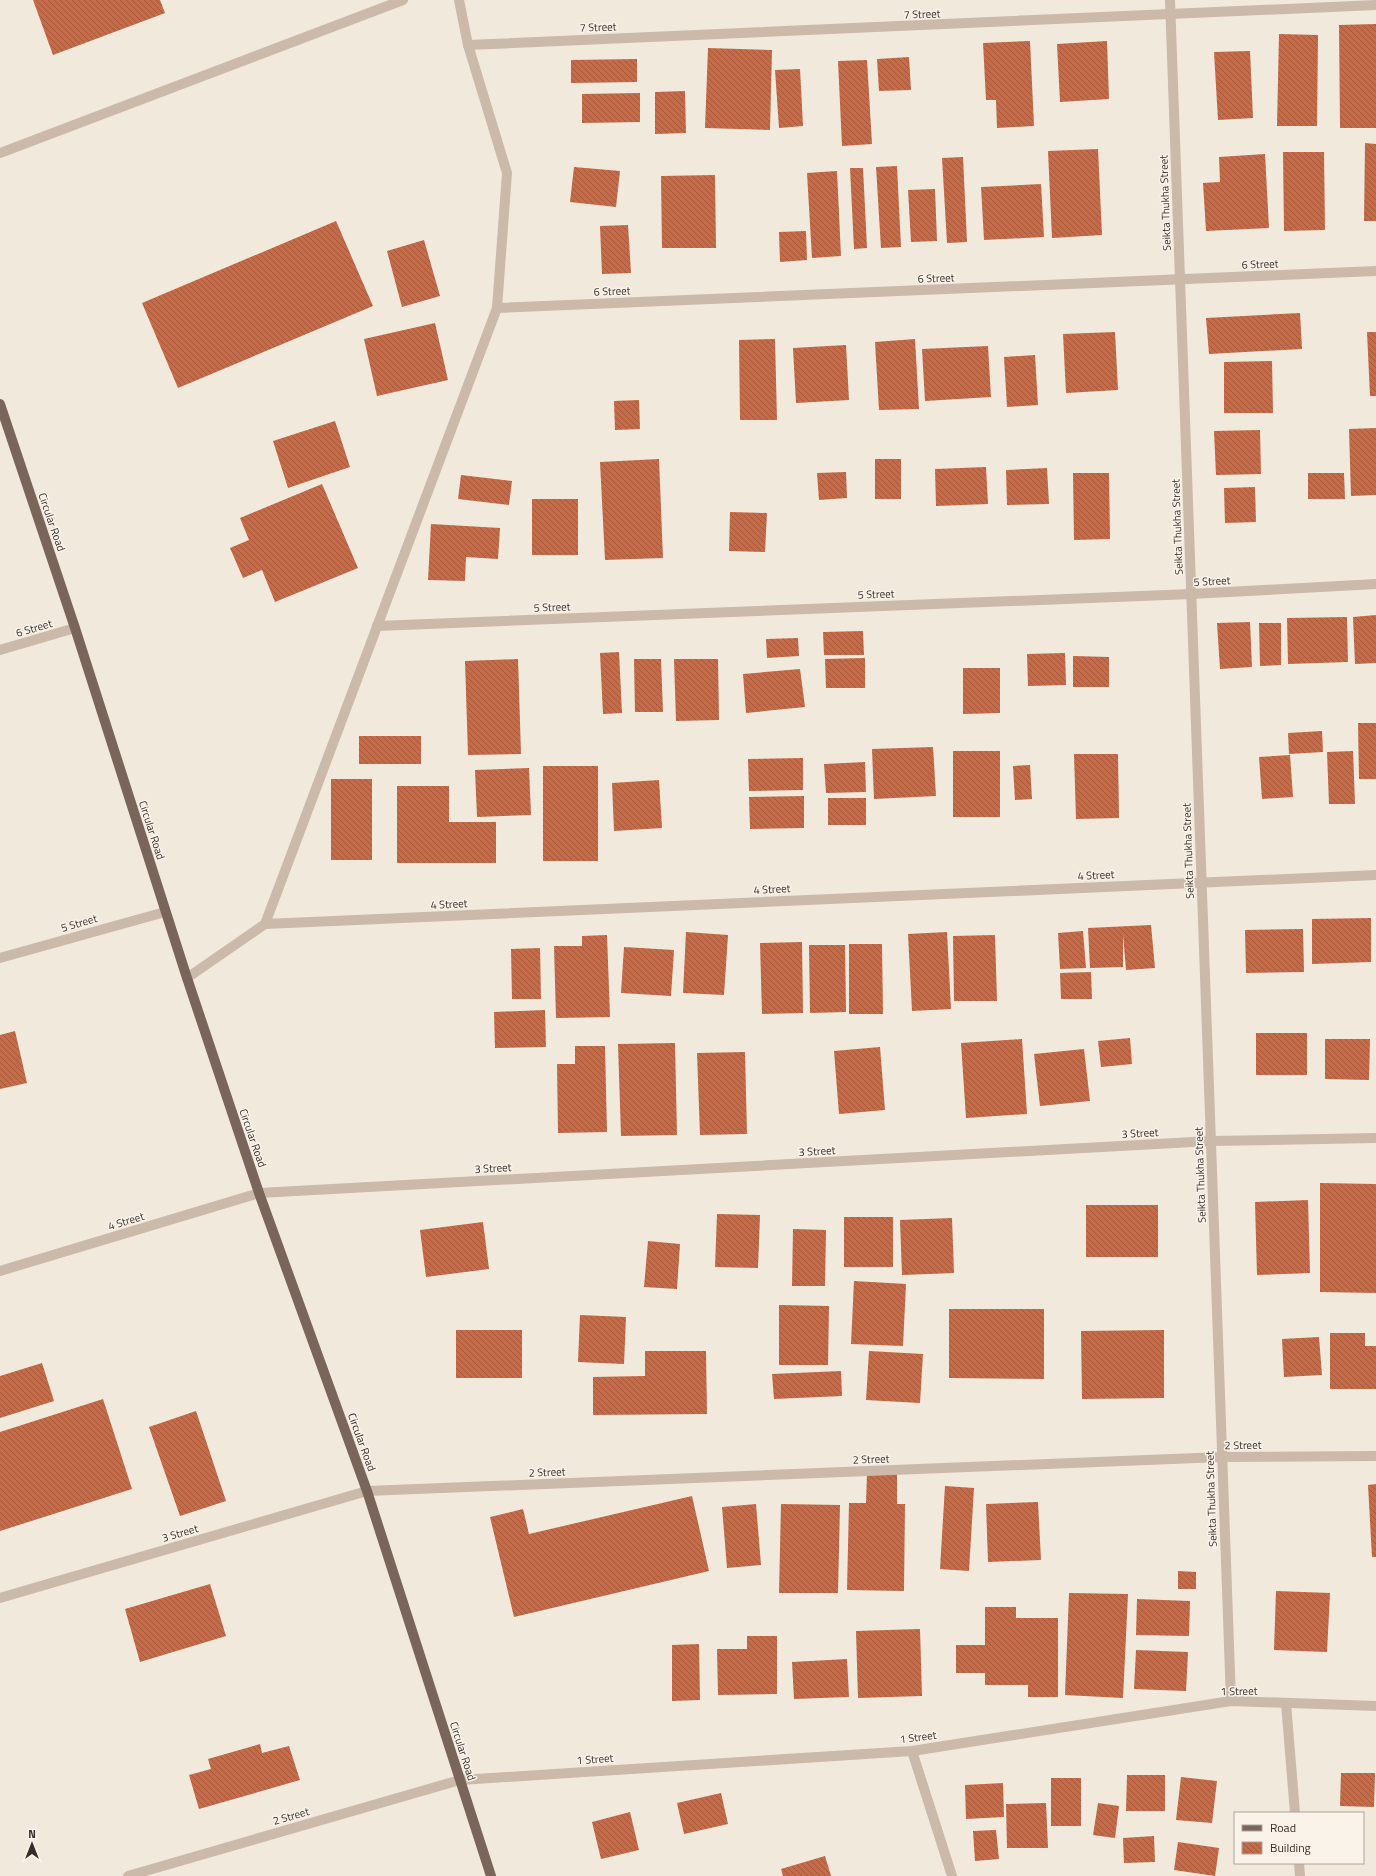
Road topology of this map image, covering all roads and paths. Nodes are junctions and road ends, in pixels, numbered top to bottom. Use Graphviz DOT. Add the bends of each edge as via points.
graph roads {
  1 [pos="402,0"];
  2 [pos="459,0"];
  3 [pos="1170,0"];
  4 [pos="1376,6"];
  5 [pos="1171,15"];
  6 [pos="468,45"];
  7 [pos="0,153"];
  8 [pos="1376,271"];
  9 [pos="1180,280"];
  10 [pos="497,308"];
  11 [pos="0,404"];
  12 [pos="1376,584"];
  13 [pos="1191,594"];
  14 [pos="377,626"];
  15 [pos="75,628"];
  16 [pos="0,650"];
  17 [pos="1376,874"];
  18 [pos="1202,882"];
  19 [pos="165,912"];
  20 [pos="265,924"];
  21 [pos="0,958"];
  22 [pos="186,978"];
  23 [pos="1376,1138"];
  24 [pos="1211,1141"];
  25 [pos="259,1193"];
  26 [pos="0,1271"];
  27 [pos="1376,1456"];
  28 [pos="1222,1457"];
  29 [pos="367,1491"];
  30 [pos="0,1598"];
  31 [pos="1231,1701"];
  32 [pos="1286,1703"];
  33 [pos="1376,1706"];
  34 [pos="912,1751"];
  35 [pos="460,1780"];
  36 [pos="1295,1812"];
  37 [pos="1299,1864"];
  38 [pos="128,1876"];
  39 [pos="491,1876"];
  40 [pos="952,1876"];
  41 [pos="1300,1876"];
  1 -- 7 [label="street"];
  2 -- 6 [label="street"];
  3 -- 5 [label="street, Seikta Thukha Street"];
  4 -- 5 [label="street, 7 Street"];
  5 -- 6 [label="street, 7 Street"];
  5 -- 9 [label="street, Seikta Thukha Street"];
  6 -- 10 [label="street" via="507,173"];
  8 -- 9 [label="street, 6 Street"];
  9 -- 10 [label="street, 6 Street"];
  9 -- 13 [label="street, Seikta Thukha Street"];
  10 -- 14 [label="street"];
  11 -- 15 [label="main road, Circular Road"];
  12 -- 13 [label="street, 5 Street"];
  13 -- 14 [label="street, 5 Street"];
  13 -- 18 [label="street, Seikta Thukha Street"];
  14 -- 20 [label="street"];
  15 -- 16 [label="street, 6 Street"];
  15 -- 19 [label="main road, Circular Road"];
  17 -- 18 [label="street, 4 Street"];
  18 -- 20 [label="street, 4 Street"];
  18 -- 24 [label="street, Seikta Thukha Street"];
  19 -- 21 [label="street, 5 Street"];
  19 -- 22 [label="main road, Circular Road"];
  20 -- 22 [label="street"];
  22 -- 25 [label="main road, Circular Road"];
  23 -- 24 [label="street, 3 Street"];
  24 -- 25 [label="street, 3 Street"];
  24 -- 28 [label="street, Seikta Thukha Street"];
  25 -- 26 [label="street, 4 Street"];
  25 -- 29 [label="main road, Circular Road"];
  27 -- 28 [label="street, 2 Street"];
  28 -- 29 [label="street, 2 Street"];
  28 -- 31 [label="street, Seikta Thukha Street"];
  29 -- 30 [label="street, 3 Street"];
  29 -- 35 [label="main road, Circular Road"];
  31 -- 32 [label="street, 1 Street"];
  31 -- 34 [label="street, 1 Street"];
  32 -- 33 [label="street, 1 Street"];
  32 -- 36 [label="street"];
  34 -- 35 [label="street, 1 Street"];
  34 -- 40 [label="street"];
  35 -- 38 [label="street, 2 Street"];
  35 -- 39 [label="main road, Circular Road"];
  37 -- 41 [label="street"];
}
